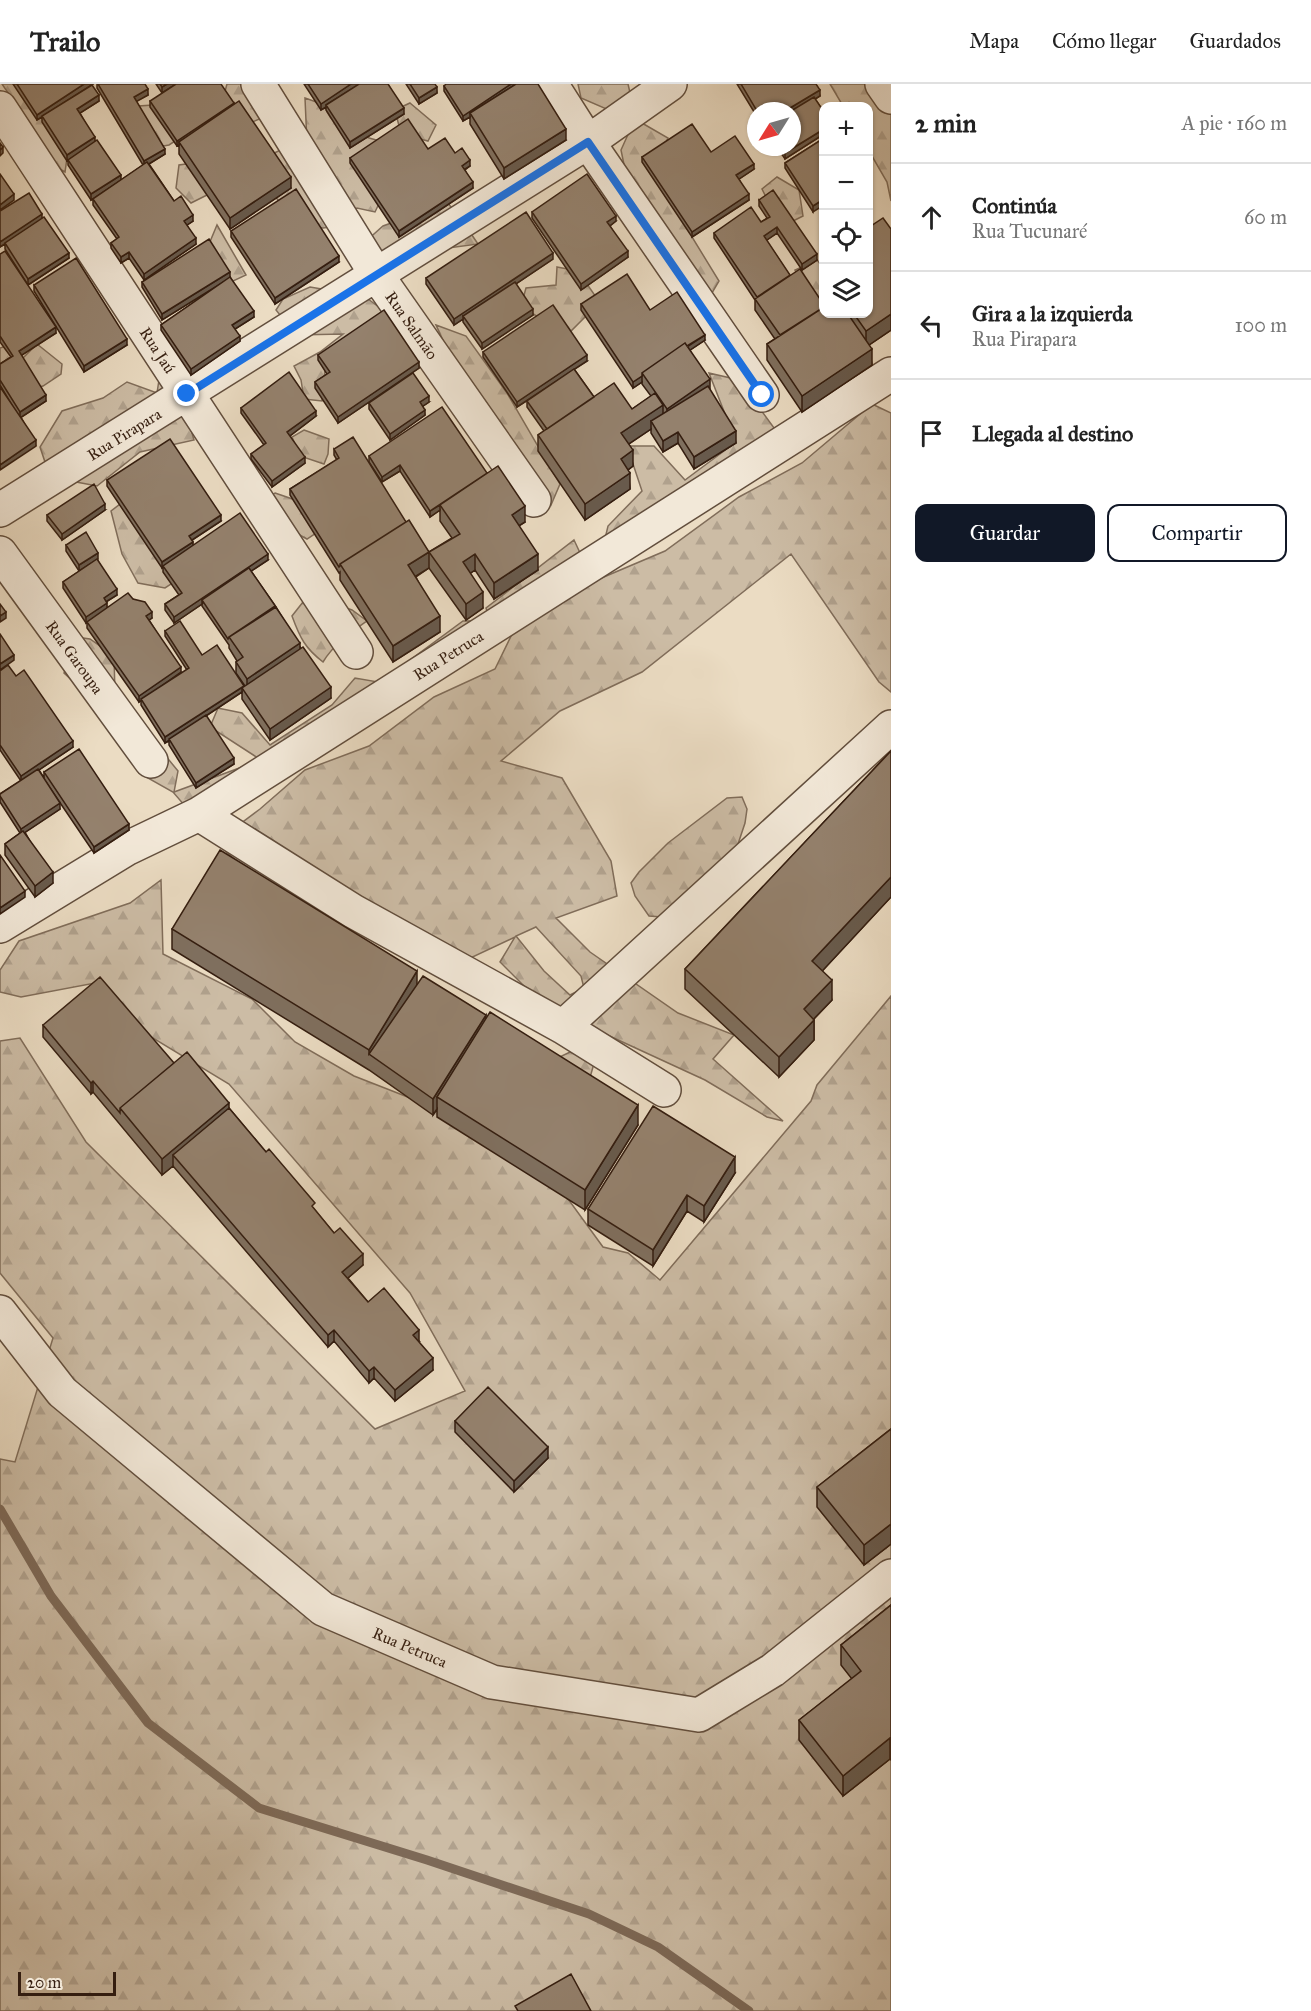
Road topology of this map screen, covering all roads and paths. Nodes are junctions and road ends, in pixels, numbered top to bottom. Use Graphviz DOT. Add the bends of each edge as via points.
graph roads {
  1 [pos="258,84"];
  2 [pos="552,84"];
  3 [pos="670,84"];
  4 [pos="882,84"];
  5 [pos="891,97"];
  6 [pos="0,108"];
  7 [pos="588,142"];
  8 [pos="376,274"];
  9 [pos="891,374"];
  10 [pos="187,394"];
  11 [pos="762,395"];
  12 [pos="534,501"];
  13 [pos="0,510"];
  14 [pos="0,553"];
  15 [pos="356,652"];
  16 [pos="891,727"];
  17 [pos="151,761"];
  18 [pos="199,814"];
  19 [pos="0,926"];
  20 [pos="563,1027"];
  21 [pos="664,1090"];
  22 [pos="0,1312"];
  23 [pos="891,1576"];
  1 -- 8 [label="street, Rua Salmão"];
  2 -- 7 [label="street"];
  3 -- 7 [label="street, Rua Pirapara"];
  4 -- 5 [label="street"];
  6 -- 10 [label="street, Rua Jaú"];
  7 -- 8 [label="street, Rua Pirapara"];
  7 -- 11 [label="street"];
  8 -- 10 [label="street, Rua Pirapara"];
  8 -- 12 [label="street, Rua Salmão"];
  9 -- 18 [label="street, Rua Petruca"];
  10 -- 13 [label="street, Rua Pirapara"];
  10 -- 15 [label="street, Rua Jaú"];
  14 -- 17 [label="street, Rua Garoupa"];
  16 -- 20 [label="street"];
  18 -- 19 [label="street, Rua Petruca" via="128,848"];
  18 -- 20 [label="street" via="354,911"];
  20 -- 21 [label="street"];
  22 -- 23 [label="street, Rua Petruca" via="62,1392 323,1609 492,1682 699,1714 773,1670"];
}
